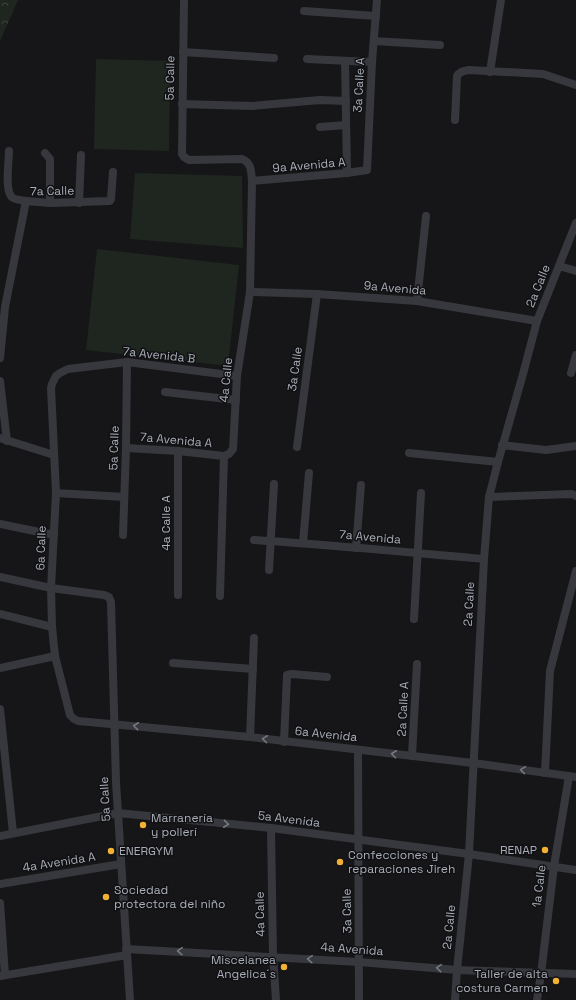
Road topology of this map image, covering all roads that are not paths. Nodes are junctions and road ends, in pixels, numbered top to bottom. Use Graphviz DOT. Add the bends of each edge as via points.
graph roads {
  1 [pos="184,0"];
  2 [pos="377,0"];
  3 [pos="501,0"];
  4 [pos="304,11"];
  5 [pos="376,16"];
  6 [pos="374,41"];
  7 [pos="440,45"];
  8 [pos="183,52"];
  9 [pos="274,58"];
  10 [pos="307,59"];
  11 [pos="345,61"];
  12 [pos="372,62"];
  13 [pos="490,72"];
  14 [pos="576,84"];
  15 [pos="346,101"];
  16 [pos="182,104"];
  17 [pos="455,120"];
  18 [pos="346,125"];
  19 [pos="320,127"];
  20 [pos="10,151"];
  21 [pos="44,154"];
  22 [pos="81,155"];
  23 [pos="248,163"];
  24 [pos="367,170"];
  25 [pos="4,171"];
  26 [pos="113,172"];
  27 [pos="347,173"];
  28 [pos="252,182"];
  29 [pos="26,201"];
  30 [pos="50,203"];
  31 [pos="79,203"];
  32 [pos="426,216"];
  33 [pos="576,223"];
  34 [pos="559,266"];
  35 [pos="576,271"];
  36 [pos="250,292"];
  37 [pos="317,294"];
  38 [pos="418,301"];
  39 [pos="537,321"];
  40 [pos="576,355"];
  41 [pos="0,358"];
  42 [pos="127,362"];
  43 [pos="571,373"];
  44 [pos="56,376"];
  45 [pos="237,376"];
  46 [pos="0,381"];
  47 [pos="165,392"];
  48 [pos="236,400"];
  49 [pos="3,440"];
  50 [pos="502,445"];
  51 [pos="576,446"];
  52 [pos="297,447"];
  53 [pos="126,448"];
  54 [pos="178,451"];
  55 [pos="409,453"];
  56 [pos="54,455"];
  57 [pos="224,456"];
  58 [pos="498,462"];
  59 [pos="309,473"];
  60 [pos="274,484"];
  61 [pos="361,484"];
  62 [pos="421,492"];
  63 [pos="56,493"];
  64 [pos="576,496"];
  65 [pos="124,497"];
  66 [pos="489,497"];
  67 [pos="0,524"];
  68 [pos="54,535"];
  69 [pos="123,535"];
  70 [pos="254,540"];
  71 [pos="272,541"];
  72 [pos="303,543"];
  73 [pos="356,548"];
  74 [pos="417,553"];
  75 [pos="484,559"];
  76 [pos="269,570"];
  77 [pos="576,571"];
  78 [pos="0,577"];
  79 [pos="51,588"];
  80 [pos="178,595"];
  81 [pos="220,596"];
  82 [pos="0,614"];
  83 [pos="414,620"];
  84 [pos="52,627"];
  85 [pos="254,638"];
  86 [pos="55,656"];
  87 [pos="173,663"];
  88 [pos="417,664"];
  89 [pos="0,668"];
  90 [pos="253,669"];
  91 [pos="327,677"];
  92 [pos="0,709"];
  93 [pos="74,719"];
  94 [pos="113,724"];
  95 [pos="250,737"];
  96 [pos="284,742"];
  97 [pos="2,745"];
  98 [pos="358,750"];
  99 [pos="412,756"];
  100 [pos="3,763"];
  101 [pos="473,763"];
  102 [pos="545,773"];
  103 [pos="572,776"];
  104 [pos="9,793"];
  105 [pos="0,794"];
  106 [pos="118,813"];
  107 [pos="271,828"];
  108 [pos="13,833"];
  109 [pos="0,836"];
  110 [pos="358,840"];
  111 [pos="469,854"];
  112 [pos="121,864"];
  113 [pos="554,866"];
  114 [pos="576,870"];
  115 [pos="0,884"];
  116 [pos="0,903"];
  117 [pos="126,952"];
  118 [pos="273,956"];
  119 [pos="359,962"];
  120 [pos="457,970"];
  121 [pos="541,974"];
  122 [pos="576,974"];
  123 [pos="2,975"];
  124 [pos="130,1000"];
  125 [pos="276,1000"];
  126 [pos="359,1000"];
  127 [pos="455,1000"];
  128 [pos="537,1000"];
  1 -- 8 [label="street, 5a Calle"];
  2 -- 5 [label="street, 3a Calle A"];
  3 -- 13 [label="street"];
  4 -- 5 [label="street"];
  5 -- 6 [label="street, 3a Calle A"];
  6 -- 7 [label="street"];
  6 -- 12 [label="street, 3a Calle A"];
  8 -- 9 [label="street"];
  8 -- 16 [label="street, 5a Calle"];
  10 -- 11 [label="street"];
  11 -- 12 [label="street"];
  11 -- 15 [label="street"];
  12 -- 24 [label="street, 3a Calle A"];
  13 -- 14 [label="street" via="543,74"];
  13 -- 17 [label="street" via="469,70 459,73"];
  15 -- 16 [label="street" via="320,100 252,106"];
  15 -- 18 [label="street"];
  16 -- 23 [label="street, 5a Calle" via="183,156 189,160 242,159"];
  18 -- 19 [label="street"];
  18 -- 27 [label="street"];
  20 -- 25 [label="street"];
  21 -- 30 [label="street" via="50,160"];
  22 -- 31 [label="street"];
  23 -- 28 [label="street, 4a Calle"];
  24 -- 27 [label="street, 9a Avenida A"];
  25 -- 29 [label="street" via="9,194 13,198"];
  26 -- 31 [label="street, 7a Calle" via="110,201"];
  27 -- 28 [label="street, 9a Avenida A"];
  28 -- 36 [label="street, 4a Calle"];
  29 -- 30 [label="street, 7a Calle"];
  29 -- 41 [label="street, 7a Calle" via="5,307"];
  30 -- 31 [label="street, 7a Calle"];
  32 -- 38 [label="street"];
  33 -- 34 [label="street, 2a Calle"];
  34 -- 35 [label="street"];
  34 -- 39 [label="street, 2a Calle"];
  36 -- 37 [label="street, 9a Avenida"];
  36 -- 45 [label="street, 4a Calle"];
  37 -- 38 [label="street, 9a Avenida"];
  37 -- 52 [label="street, 3a Calle"];
  38 -- 39 [label="street, 9a Avenida"];
  39 -- 50 [label="street, 2a Calle"];
  40 -- 43 [label="street"];
  42 -- 44 [label="street, 7a Avenida B" via="68,369"];
  42 -- 45 [label="street, 7a Avenida B"];
  42 -- 53 [label="street, 5a Calle"];
  44 -- 56 [label="street, 6a Calle" via="51,388"];
  45 -- 48 [label="street, 4a Calle"];
  46 -- 49 [label="street"];
  47 -- 48 [label="street"];
  48 -- 57 [label="street, 4a Calle" via="233,449"];
  49 -- 56 [label="street"];
  50 -- 51 [label="street" via="546,450"];
  50 -- 58 [label="street, 2a Calle"];
  53 -- 54 [label="street, 7a Avenida A"];
  53 -- 65 [label="street, 5a Calle"];
  54 -- 57 [label="street, 7a Avenida A"];
  54 -- 80 [label="street, 4a Calle A"];
  55 -- 58 [label="street"];
  56 -- 63 [label="street, 6a Calle"];
  57 -- 81 [label="street"];
  58 -- 66 [label="street, 2a Calle"];
  59 -- 72 [label="street"];
  60 -- 71 [label="street"];
  61 -- 73 [label="street"];
  62 -- 74 [label="street"];
  63 -- 65 [label="street"];
  63 -- 68 [label="street, 6a Calle"];
  64 -- 66 [label="street" via="572,494"];
  65 -- 69 [label="street, 5a Calle"];
  66 -- 75 [label="street, 2a Calle"];
  67 -- 68 [label="street"];
  68 -- 79 [label="street, 6a Calle"];
  70 -- 71 [label="street, 7a Avenida"];
  71 -- 72 [label="street, 7a Avenida"];
  71 -- 76 [label="street"];
  72 -- 73 [label="street, 7a Avenida"];
  73 -- 74 [label="street, 7a Avenida"];
  74 -- 75 [label="street, 7a Avenida"];
  74 -- 83 [label="street"];
  75 -- 101 [label="street, 2a Calle"];
  77 -- 102 [label="street" via="550,671"];
  78 -- 79 [label="street"];
  79 -- 84 [label="street, 6a Calle"];
  79 -- 94 [label="street, 5a Calle" via="104,595 111,602"];
  82 -- 84 [label="street"];
  84 -- 86 [label="street, 6a Calle"];
  85 -- 90 [label="street"];
  86 -- 89 [label="street"];
  86 -- 93 [label="street, 6a Calle" via="69,713"];
  87 -- 90 [label="street"];
  88 -- 99 [label="street, 2a Calle A"];
  90 -- 95 [label="street"];
  91 -- 96 [label="street" via="289,674 286,677"];
  92 -- 97 [label="street"];
  93 -- 94 [label="street, 6a Avenida"];
  95 -- 94 [label="street, 6a Avenida, one-way"];
  94 -- 106 [label="street, 5a Calle"];
  96 -- 95 [label="street, 6a Avenida, one-way"];
  96 -- 98 [label="street, 6a Avenida"];
  97 -- 100 [label="street"];
  99 -- 98 [label="street, 6a Avenida, one-way"];
  98 -- 110 [label="street, 3a Calle"];
  99 -- 101 [label="street, 6a Avenida"];
  100 -- 104 [label="street"];
  102 -- 101 [label="street, 6a Avenida, one-way"];
  101 -- 111 [label="street, 2a Calle"];
  102 -- 103 [label="street, 6a Avenida"];
  103 -- 113 [label="street, 1a Calle"];
  104 -- 105 [label="street"];
  104 -- 108 [label="street"];
  106 -- 107 [label="street, 5a Avenida, one-way"];
  106 -- 108 [label="street, 5a Avenida"];
  106 -- 112 [label="street, 5a Calle"];
  107 -- 110 [label="street, 5a Avenida"];
  107 -- 118 [label="street, 4a Calle"];
  108 -- 109 [label="street, 5a Avenida"];
  110 -- 111 [label="street, 5a Avenida"];
  110 -- 119 [label="street, 3a Calle"];
  111 -- 113 [label="street, 5a Avenida"];
  111 -- 120 [label="street, 2a Calle"];
  112 -- 115 [label="street, 4a Avenida A"];
  112 -- 117 [label="street, 5a Calle"];
  113 -- 114 [label="street, 5a Avenida"];
  113 -- 121 [label="street, 1a Calle"];
  116 -- 123 [label="street"];
  118 -- 117 [label="street, 4a Avenida, one-way"];
  117 -- 123 [label="street, 4a Avenida"];
  117 -- 124 [label="street, 5a Calle"];
  119 -- 118 [label="street, 4a Avenida, one-way"];
  118 -- 125 [label="street, 4a Calle"];
  120 -- 119 [label="street, 4a Avenida, one-way"];
  119 -- 126 [label="street, 3a Calle"];
  120 -- 121 [label="street, 4a Avenida"];
  120 -- 127 [label="street, 2a Calle"];
  121 -- 122 [label="street, 4a Avenida"];
  121 -- 128 [label="street, 1a Calle"];
}
